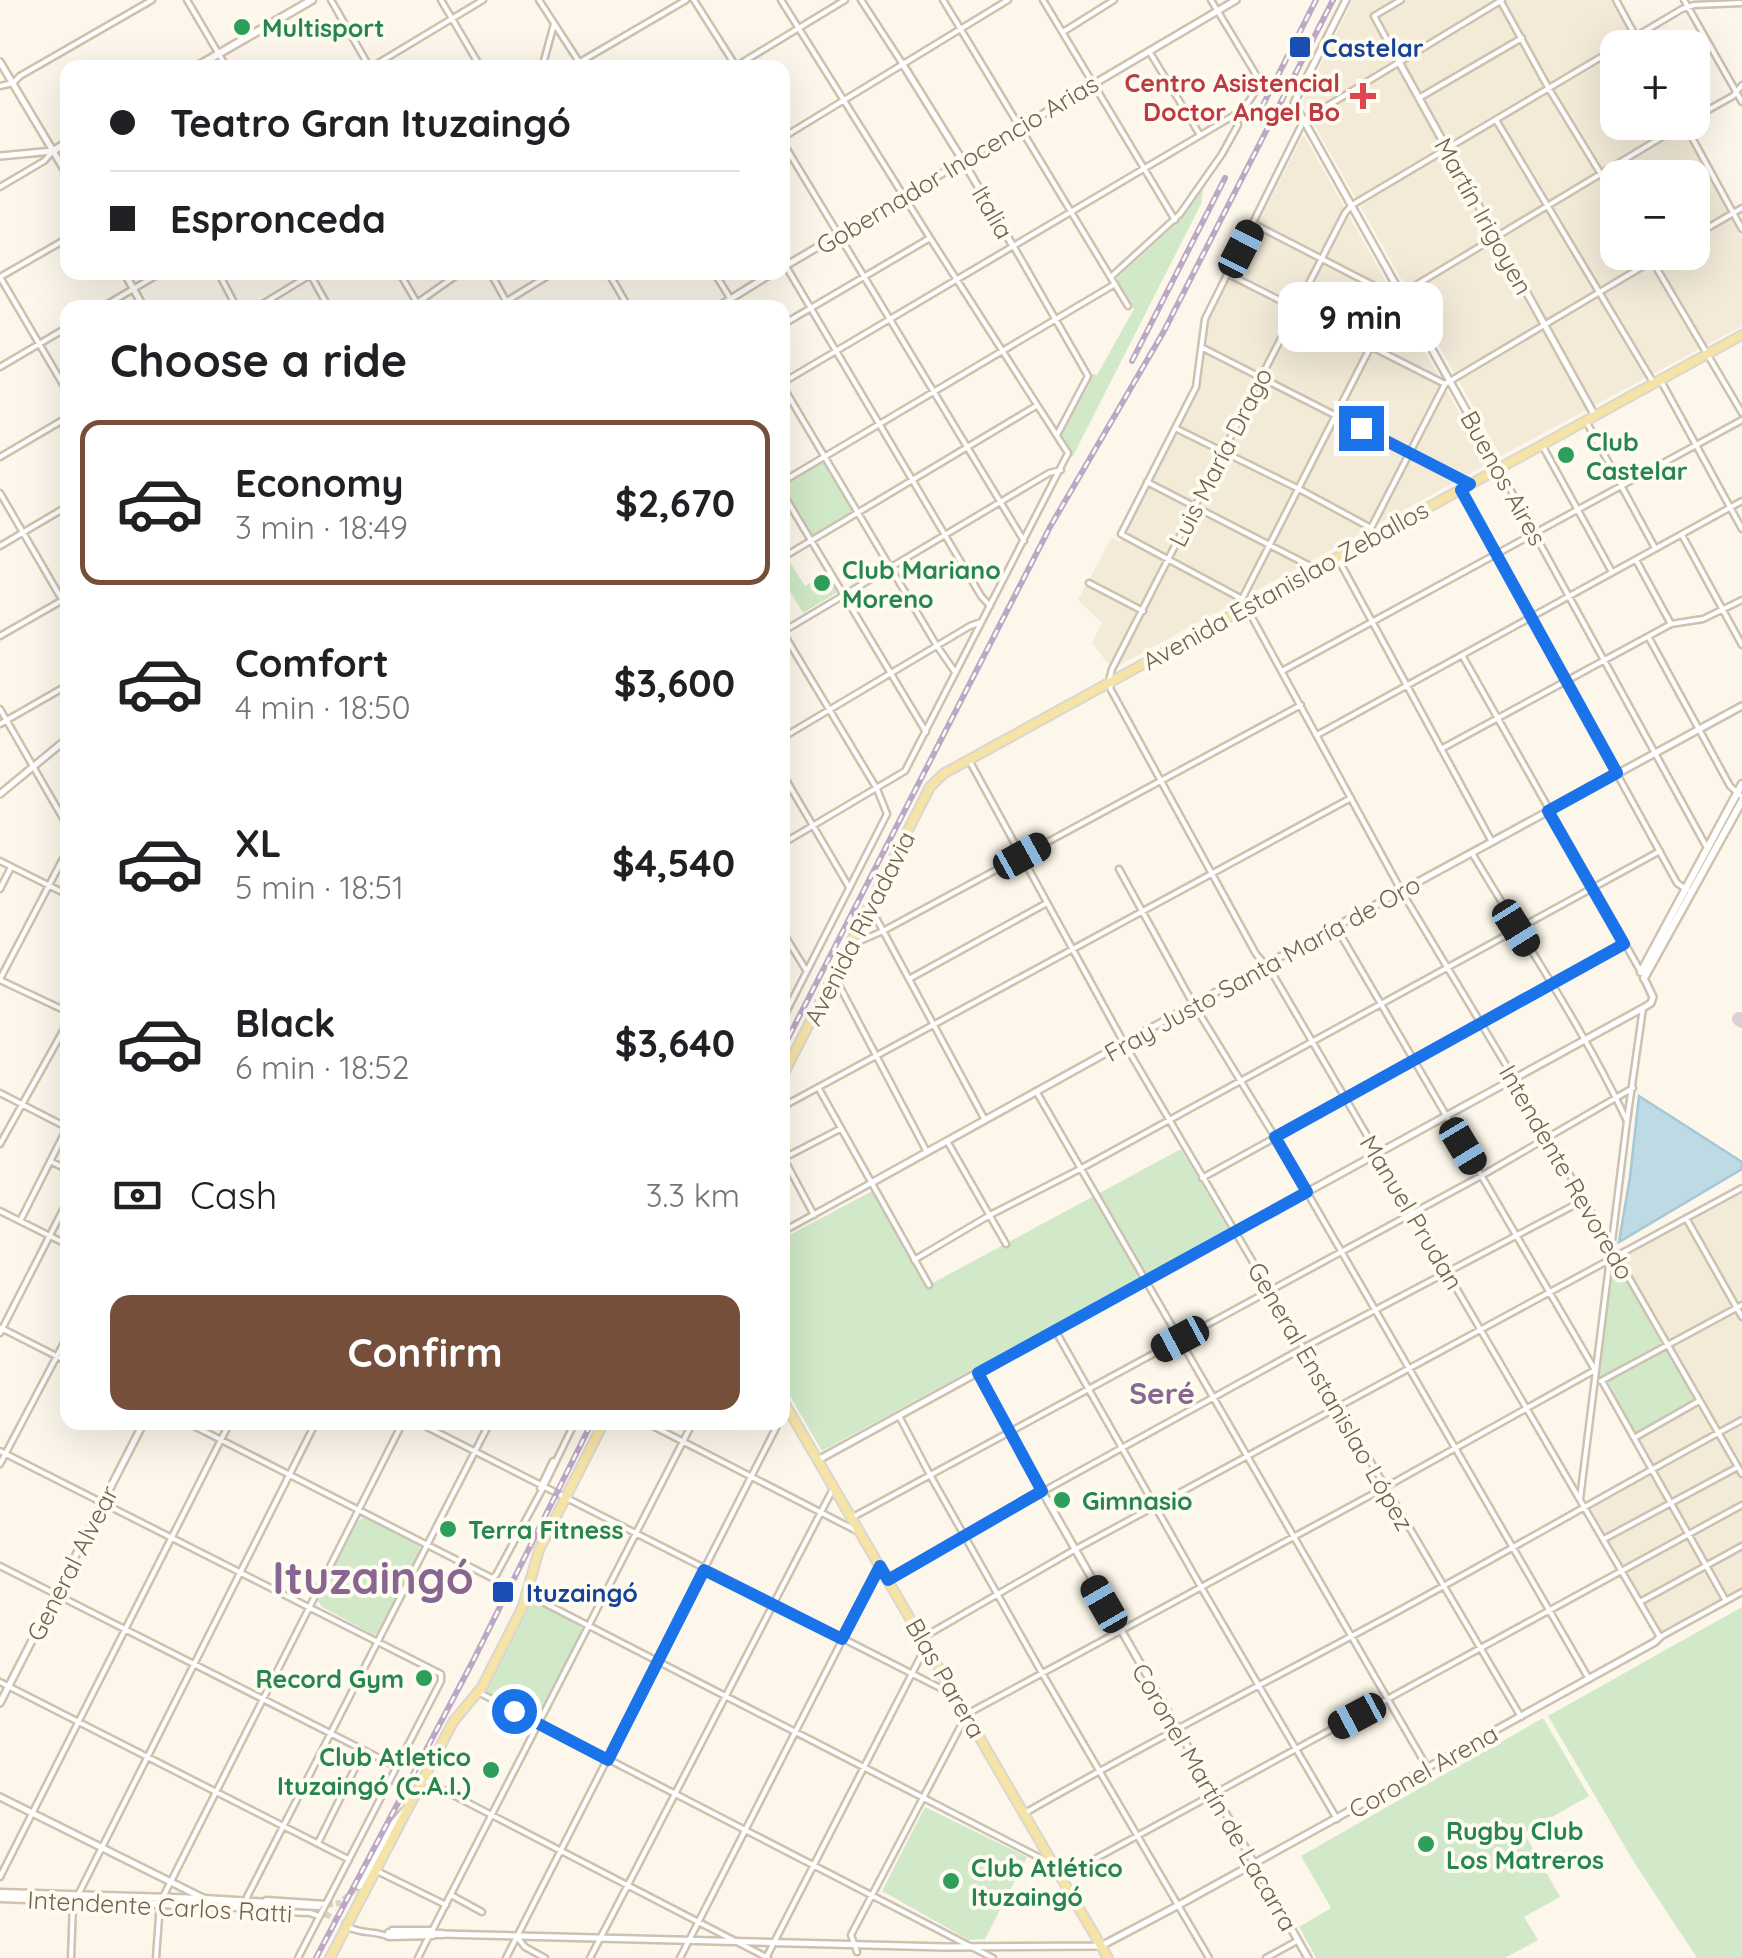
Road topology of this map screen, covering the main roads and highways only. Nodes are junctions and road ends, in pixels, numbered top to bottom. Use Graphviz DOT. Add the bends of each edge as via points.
graph roads {
  1 [pos="312,0"];
  2 [pos="207,60"];
  3 [pos="60,146"];
  4 [pos="53,150"];
  5 [pos="1742,336"];
  6 [pos="936,780"];
  7 [pos="1742,784"];
  8 [pos="1740,797"];
  9 [pos="1642,975"];
  10 [pos="790,1062"];
  11 [pos="790,1419"];
  12 [pos="600,1430"];
  13 [pos="407,1809"];
  14 [pos="360,1886"];
  15 [pos="0,1895"];
  16 [pos="160,1902"];
  17 [pos="386,1934"];
  18 [pos="442,1934"];
  19 [pos="330,1958"];
  20 [pos="1108,1958"];
  1 -- 2 [label="main road"];
  3 -- 4 [label="main road"];
  5 -- 6 [label="main road, Avenida Estanislao Zeballos" via="1373,532"];
  6 -- 10 [label="main road, Avenida Rivadavia"];
  7 -- 8 [label="main road"];
  8 -- 9 [label="main road"];
  11 -- 20 [label="main road, Blas Parera"];
  12 -- 13 [label="main road" via="538,1550 517,1618"];
  13 -- 14 [label="main road"];
  13 -- 19 [label="main road"];
  15 -- 16 [label="main road, Intendente Carlos Ratti"];
  16 -- 16 [label="main road, Intendente Carlos Ratti" via="244,1899 320,1909 250,1908"];
  17 -- 18 [label="main road"];
}
